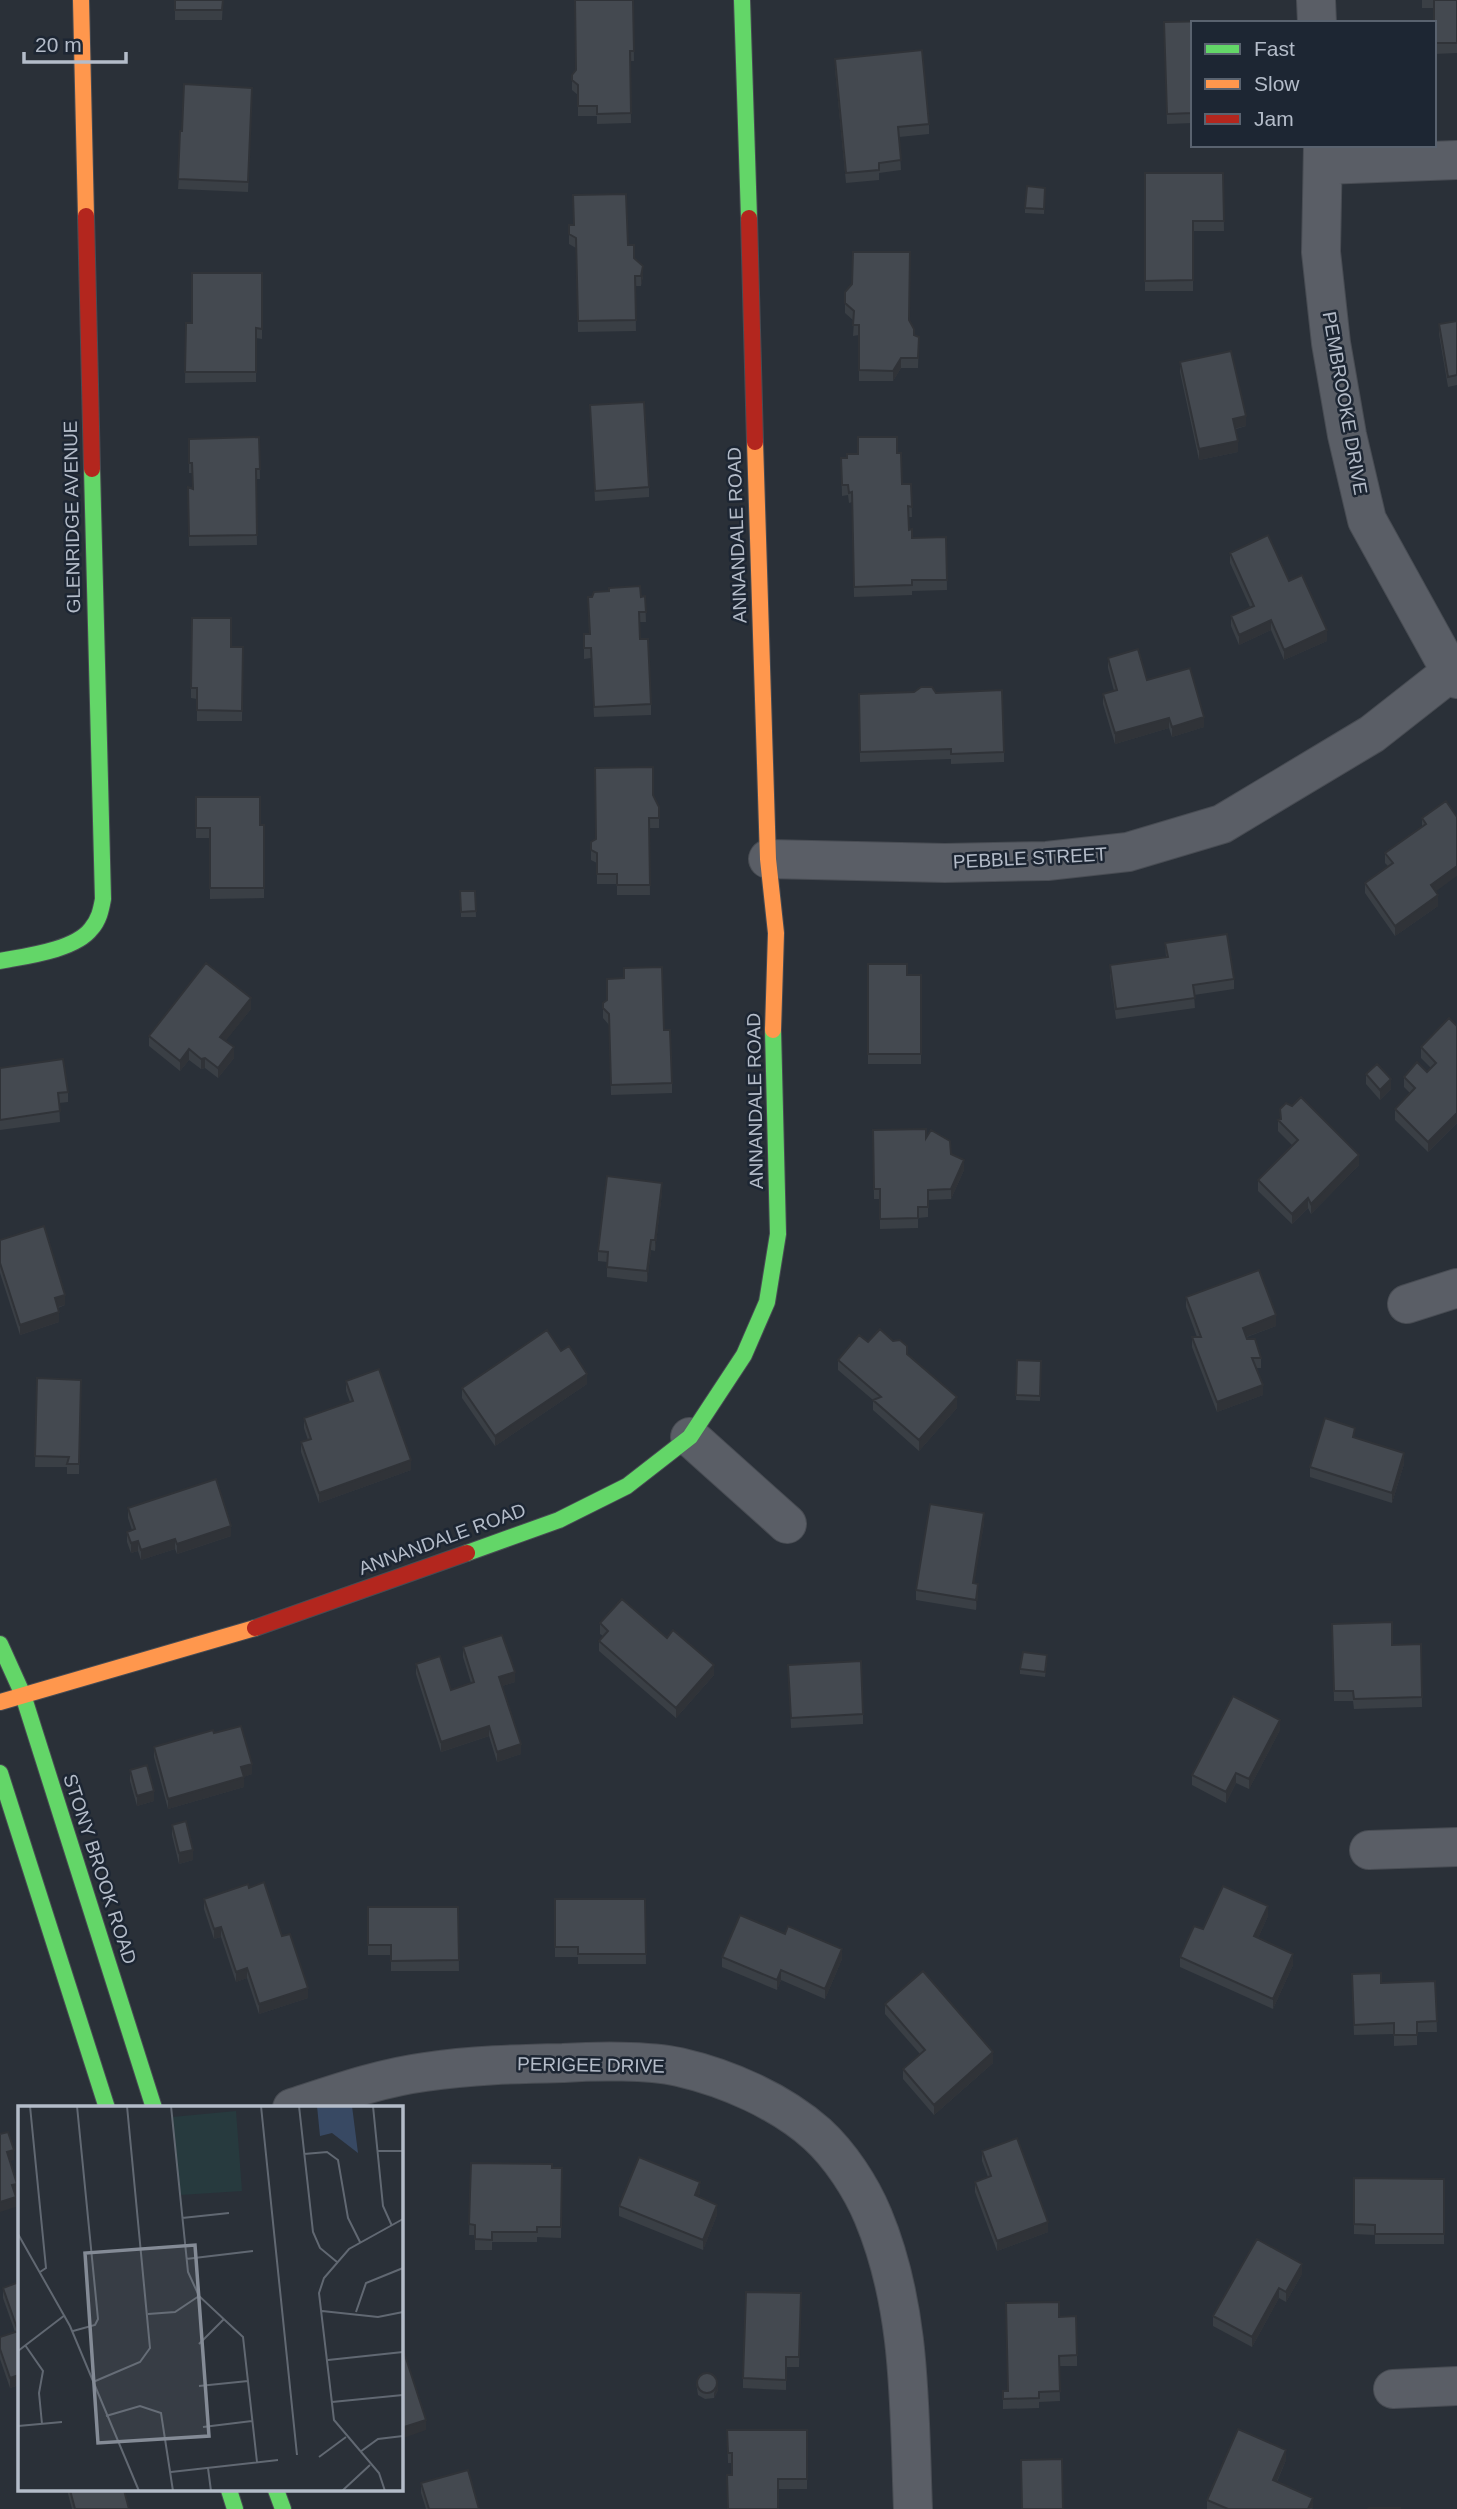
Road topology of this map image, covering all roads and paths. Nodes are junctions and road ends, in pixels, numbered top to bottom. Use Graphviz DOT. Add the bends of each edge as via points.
graph roads {
  1 [pos="80,0"];
  2 [pos="742,0"];
  3 [pos="1316,0"];
  4 [pos="1317,21"];
  5 [pos="1323,155"];
  6 [pos="1457,160"];
  7 [pos="1454,676"];
  8 [pos="768,859"];
  9 [pos="0,961"];
  10 [pos="1457,1288"];
  11 [pos="1407,1304"];
  12 [pos="690,1437"];
  13 [pos="787,1524"];
  14 [pos="0,1644"];
  15 [pos="23,1695"];
  16 [pos="0,1702"];
  17 [pos="0,1773"];
  18 [pos="1457,1847"];
  19 [pos="1369,1850"];
  20 [pos="106,2106"];
  21 [pos="153,2106"];
  22 [pos="298,2106"];
  23 [pos="1457,2386"];
  24 [pos="1393,2389"];
  25 [pos="230,2492"];
  26 [pos="277,2492"];
  27 [pos="235,2509"];
  28 [pos="282,2509"];
  29 [pos="913,2509"];
  1 -- 9 [label="street, GLENRIDGE AVENUE" via="103,909 95,929 81,940"];
  2 -- 8 [label="street, ANNANDALE ROAD"];
  3 -- 4 [label="street"];
  5 -- 6 [label="street"];
  5 -- 7 [label="street, PEMBROOKE DRIVE" via="1321,252 1331,343 1367,520"];
  7 -- 8 [label="street, PEBBLE STREET" via="1372,734 1222,824 1129,852 996,862"];
  8 -- 12 [label="street, ANNANDALE ROAD" via="776,933 773,1028 778,1234 767,1302 758,1323 744,1355"];
  10 -- 11 [label="street"];
  12 -- 13 [label="street"];
  12 -- 15 [label="street, ANNANDALE ROAD" via="627,1486 559,1520 244,1632"];
  14 -- 15 [label="street, STONY BROOK ROAD"];
  15 -- 16 [label="street, ANNANDALE ROAD"];
  15 -- 21 [label="street, STONY BROOK ROAD"];
  17 -- 20 [label="street"];
  18 -- 19 [label="street"];
  22 -- 29 [label="street, PERIGEE DRIVE" via="423,2072 587,2062 678,2066 773,2103 817,2134 847,2168 873,2216 895,2284 906,2345"];
  23 -- 24 [label="street"];
  25 -- 27 [label="street"];
  26 -- 28 [label="street"];
}
